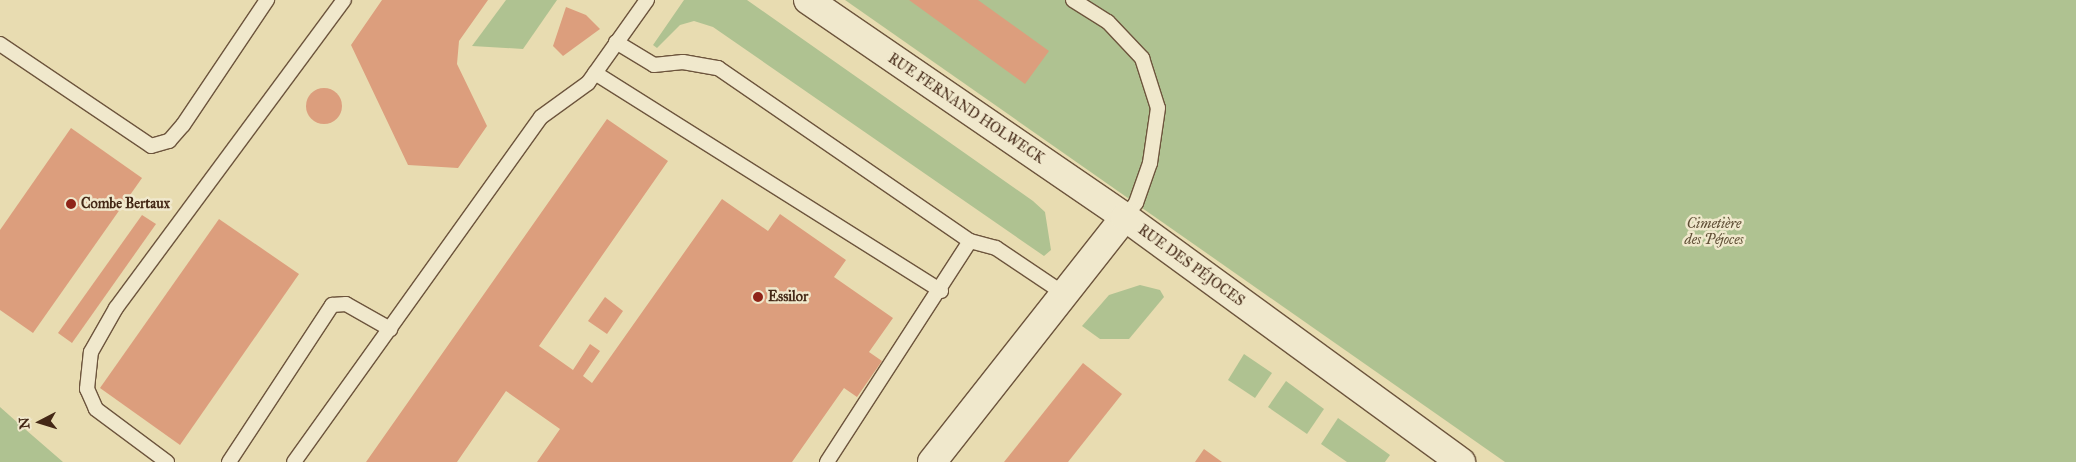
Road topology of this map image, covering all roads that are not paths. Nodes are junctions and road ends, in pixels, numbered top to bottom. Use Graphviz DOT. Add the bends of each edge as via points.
graph roads {
  1 [pos="267,0"];
  2 [pos="344,0"];
  3 [pos="647,0"];
  4 [pos="808,0"];
  5 [pos="1073,0"];
  6 [pos="616,42"];
  7 [pos="0,44"];
  8 [pos="595,73"];
  9 [pos="1125,217"];
  10 [pos="970,241"];
  11 [pos="941,291"];
  12 [pos="1066,295"];
  13 [pos="390,329"];
  14 [pos="166,462"];
  15 [pos="229,462"];
  16 [pos="294,462"];
  17 [pos="827,462"];
  18 [pos="932,462"];
  19 [pos="1461,462"];
  1 -- 7 [label="lane" via="183,125 169,141 151,146"];
  2 -- 14 [label="lane" via="116,308 91,352 87,389 96,409"];
  3 -- 6 [label="lane"];
  4 -- 9 [label="street, RUE FERNAND HOLWECK"];
  5 -- 9 [label="lane" via="1108,22 1142,58 1158,108 1150,163 1136,203"];
  6 -- 8 [label="lane"];
  6 -- 10 [label="lane" via="654,66 683,62 718,68"];
  8 -- 11 [label="lane"];
  8 -- 13 [label="lane" via="564,103 540,117"];
  9 -- 12 [label="street, RUE DES PÉJOCES"];
  9 -- 19 [label="street, RUE DES PÉJOCES"];
  10 -- 11 [label="lane"];
  10 -- 12 [label="lane" via="996,248"];
  11 -- 17 [label="lane"];
  12 -- 18 [label="street, RUE DES PÉJOCES"];
  13 -- 15 [label="lane" via="346,304 332,305"];
  13 -- 16 [label="lane"];
}
